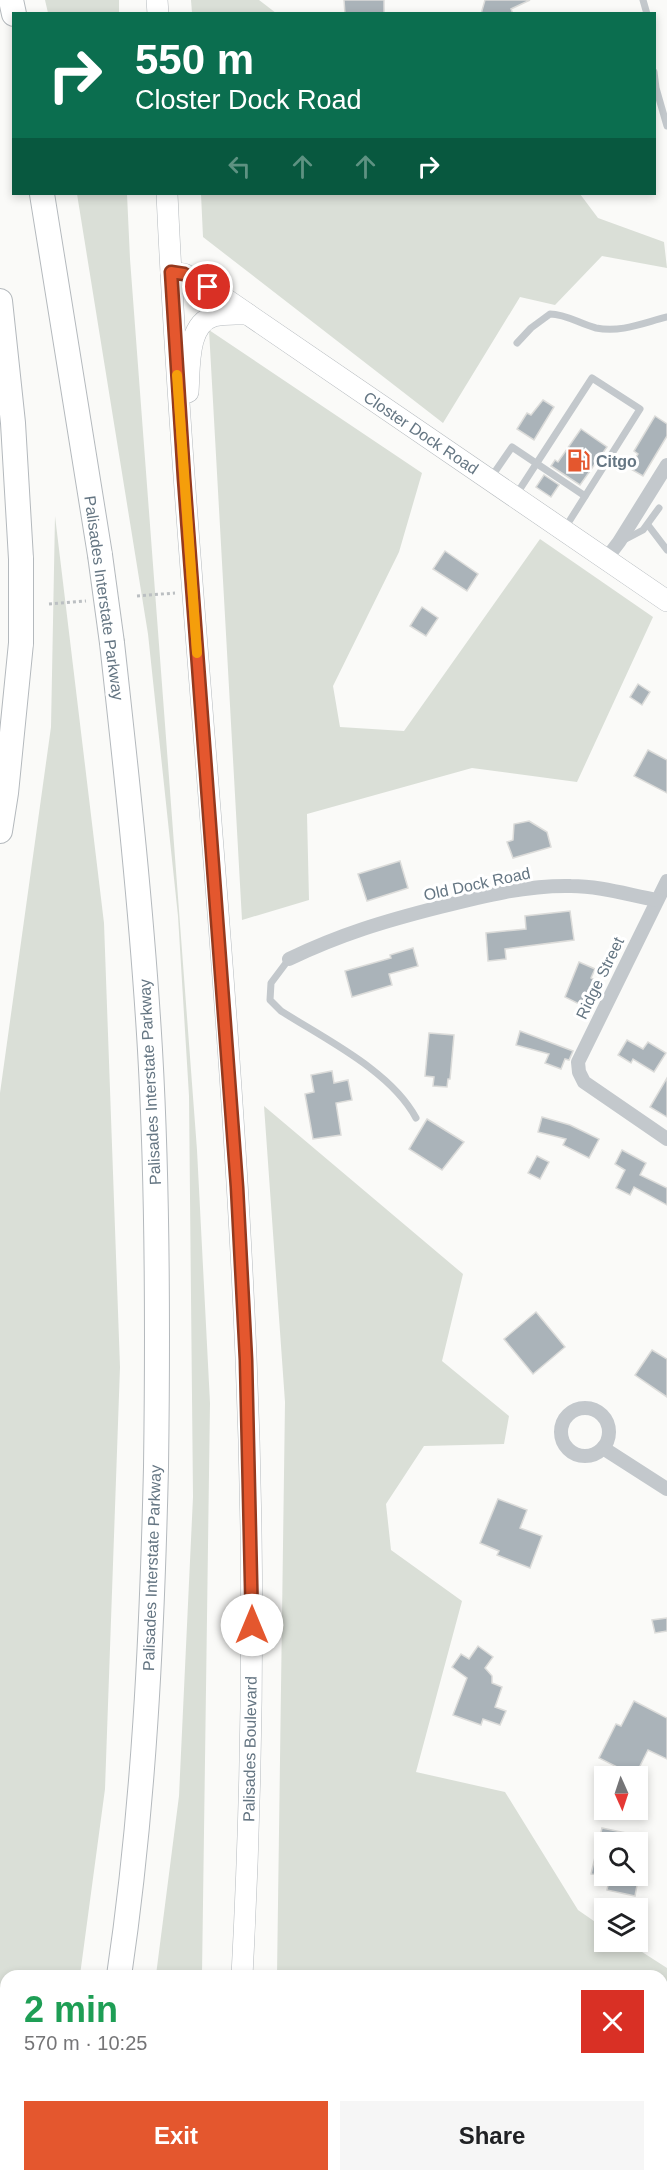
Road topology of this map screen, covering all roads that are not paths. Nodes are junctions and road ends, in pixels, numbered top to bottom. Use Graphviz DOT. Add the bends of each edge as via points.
graph roads {
  1 [pos="656,88"];
  2 [pos="667,126"];
  3 [pos="42,195"];
  4 [pos="166,195"];
  5 [pos="171,272"];
  6 [pos="0,302"];
  7 [pos="247,314"];
  8 [pos="667,316"];
  9 [pos="517,343"];
  10 [pos="182,455"];
  11 [pos="537,463"];
  12 [pos="667,465"];
  13 [pos="489,480"];
  14 [pos="585,496"];
  15 [pos="515,497"];
  16 [pos="659,508"];
  17 [pos="648,525"];
  18 [pos="563,531"];
  19 [pos="619,542"];
  20 [pos="667,550"];
  21 [pos="606,559"];
  22 [pos="667,601"];
  23 [pos="0,831"];
  24 [pos="667,880"];
  25 [pos="657,900"];
  26 [pos="289,959"];
  27 [pos="416,1118"];
  28 [pos="667,1139"];
  29 [pos="603,1448"];
  30 [pos="667,1489"];
  31 [pos="120,1970"];
  32 [pos="242,1970"];
  1 -- 2 [label="lane"];
  3 -- 31 [label="highway, Palisades Interstate Parkway, bridge" via="112,643 138,880 150,1052 157,1246 153,1590 145,1749"];
  4 -- 5 [label="main road, Palisades Boulevard"];
  5 -- 7 [label="main road, Closter Dock Road" via="195,280"];
  5 -- 10 [label="main road, Palisades Boulevard"];
  6 -- 23 [label="highway, bridge" via="13,423 21,559 21,643"];
  7 -- 10 [label="main road" via="215,315 195,333"];
  7 -- 13 [label="main road, Closter Dock Road"];
  8 -- 9 [label="lane" via="618,329 550,314"];
  10 -- 32 [label="main road, Palisades Boulevard" via="234,1140 246,1360 252,1649"];
  11 -- 13 [label="lane" via="512,447"];
  11 -- 14 [label="lane"];
  11 -- 14 [label="lane" via="592,378 640,409"];
  11 -- 15 [label="lane"];
  12 -- 19 [label="street"];
  13 -- 15 [label="main road, Closter Dock Road"];
  14 -- 18 [label="lane"];
  15 -- 18 [label="main road, Closter Dock Road"];
  16 -- 17 [label="lane"];
  17 -- 19 [label="lane" via="639,534"];
  17 -- 20 [label="lane"];
  18 -- 21 [label="main road, Closter Dock Road"];
  19 -- 21 [label="street"];
  21 -- 22 [label="main road, Closter Dock Road"];
  24 -- 25 [label="street"];
  25 -- 26 [label="street, Old Dock Road" via="572,886 506,891 358,930"];
  25 -- 28 [label="street, Ridge Street" via="580,1057 579,1072 584,1082"];
  26 -- 27 [label="lane" via="271,983 270,1000 372,1069 408,1102"];
  29 -- 30 [label="street"];
}
